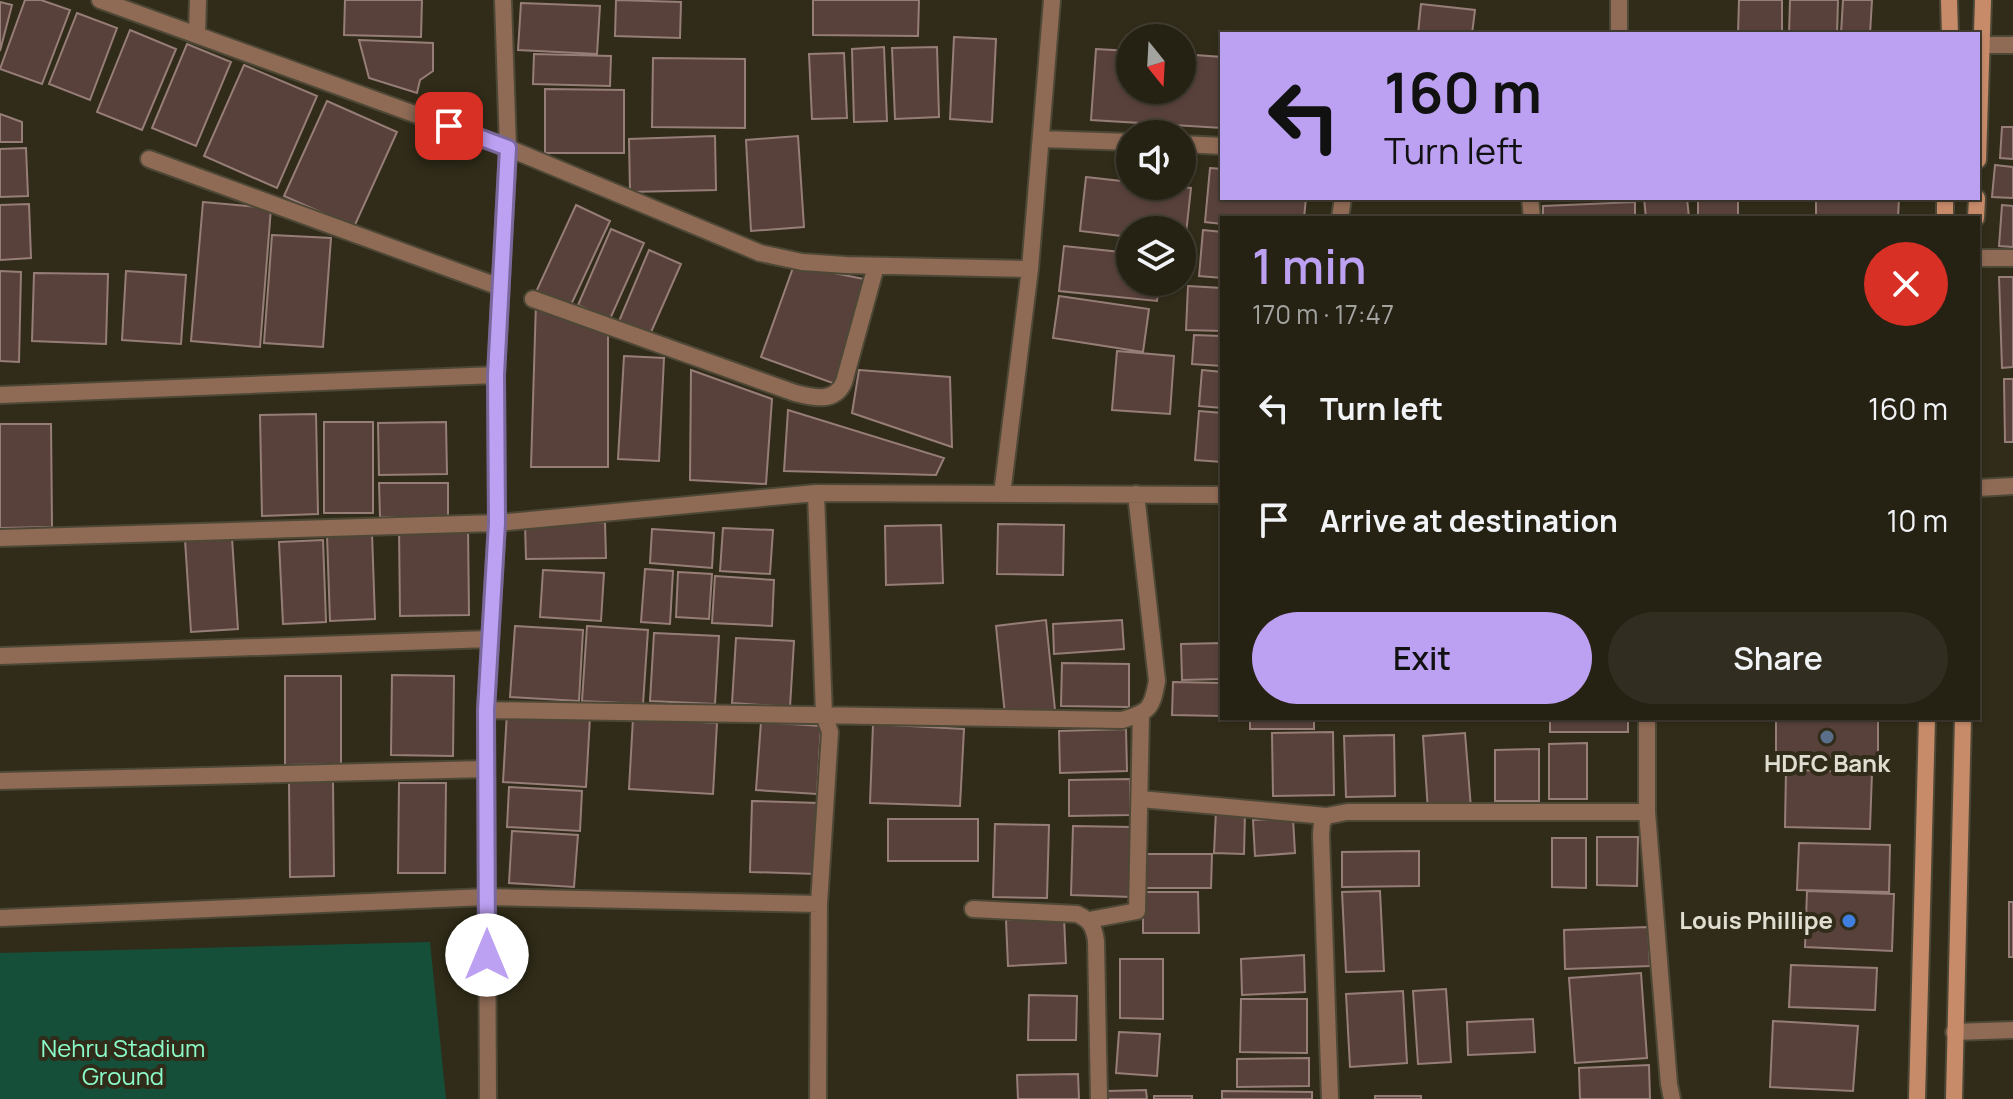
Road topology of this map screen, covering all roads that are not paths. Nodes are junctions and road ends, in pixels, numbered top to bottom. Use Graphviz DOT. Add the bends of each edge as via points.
graph roads {
  1 [pos="100,0"];
  2 [pos="198,0"];
  3 [pos="503,0"];
  4 [pos="1052,0"];
  5 [pos="1619,0"];
  6 [pos="1949,0"];
  7 [pos="1983,0"];
  8 [pos="1619,32"];
  9 [pos="1950,32"];
  10 [pos="197,35"];
  11 [pos="1980,45"];
  12 [pos="2013,45"];
  13 [pos="1041,139"];
  14 [pos="1116,142"];
  15 [pos="1196,145"];
  16 [pos="1220,146"];
  17 [pos="508,148"];
  18 [pos="149,159"];
  19 [pos="1980,258"];
  20 [pos="2013,258"];
  21 [pos="876,266"];
  22 [pos="1030,269"];
  23 [pos="500,287"];
  24 [pos="533,299"];
  25 [pos="496,375"];
  26 [pos="0,395"];
  27 [pos="2013,486"];
  28 [pos="1980,488"];
  29 [pos="816,493"];
  30 [pos="1002,494"];
  31 [pos="1136,494"];
  32 [pos="1220,495"];
  33 [pos="497,523"];
  34 [pos="0,538"];
  35 [pos="489,639"];
  36 [pos="0,656"];
  37 [pos="486,710"];
  38 [pos="1141,714"];
  39 [pos="824,715"];
  40 [pos="1647,720"];
  41 [pos="1927,720"];
  42 [pos="1963,720"];
  43 [pos="486,769"];
  44 [pos="0,781"];
  45 [pos="1140,799"];
  46 [pos="1647,812"];
  47 [pos="1326,816"];
  48 [pos="486,897"];
  49 [pos="819,904"];
  50 [pos="973,909"];
  51 [pos="0,918"];
  52 [pos="1089,920"];
  53 [pos="2013,1030"];
  54 [pos="1954,1032"];
  55 [pos="488,1099"];
  56 [pos="818,1099"];
  57 [pos="1099,1099"];
  58 [pos="1330,1099"];
  59 [pos="1672,1099"];
  60 [pos="1917,1099"];
  61 [pos="1954,1099"];
  1 -- 10 [label="street"];
  2 -- 10 [label="street"];
  3 -- 17 [label="street"];
  4 -- 13 [label="street"];
  5 -- 8 [label="street"];
  6 -- 9 [label="street"];
  7 -- 11 [label="street"];
  10 -- 17 [label="street"];
  11 -- 12 [label="street"];
  13 -- 14 [label="street"];
  13 -- 22 [label="street"];
  15 -- 16 [label="street"];
  17 -- 21 [label="street" via="760,253 802,262"];
  17 -- 23 [label="street"];
  18 -- 23 [label="street"];
  19 -- 20 [label="street"];
  21 -- 22 [label="street"];
  21 -- 24 [label="street" via="844,382 834,396 826,397 795,393"];
  22 -- 30 [label="street"];
  23 -- 25 [label="street"];
  25 -- 26 [label="street"];
  25 -- 33 [label="street"];
  27 -- 28 [label="street"];
  29 -- 30 [label="street"];
  29 -- 33 [label="street"];
  29 -- 39 [label="street"];
  30 -- 31 [label="street"];
  31 -- 32 [label="street"];
  31 -- 38 [label="street" via="1157,681 1153,701"];
  33 -- 34 [label="street"];
  33 -- 35 [label="street"];
  35 -- 36 [label="street"];
  35 -- 37 [label="street"];
  37 -- 39 [label="street"];
  37 -- 43 [label="street"];
  38 -- 39 [label="street" via="1122,720"];
  38 -- 45 [label="street"];
  39 -- 49 [label="street" via="830,732"];
  40 -- 46 [label="street"];
  41 -- 60 [label="street"];
  42 -- 54 [label="street"];
  43 -- 44 [label="street"];
  43 -- 48 [label="street"];
  45 -- 47 [label="street"];
  45 -- 52 [label="street" via="1137,911"];
  46 -- 47 [label="street"];
  46 -- 59 [label="street"];
  47 -- 58 [label="street" via="1321,834"];
  48 -- 49 [label="street"];
  48 -- 51 [label="street"];
  48 -- 55 [label="street"];
  49 -- 56 [label="street"];
  50 -- 52 [label="street" via="1077,914"];
  52 -- 57 [label="street" via="1096,941"];
  53 -- 54 [label="street"];
  54 -- 61 [label="street"];
}
